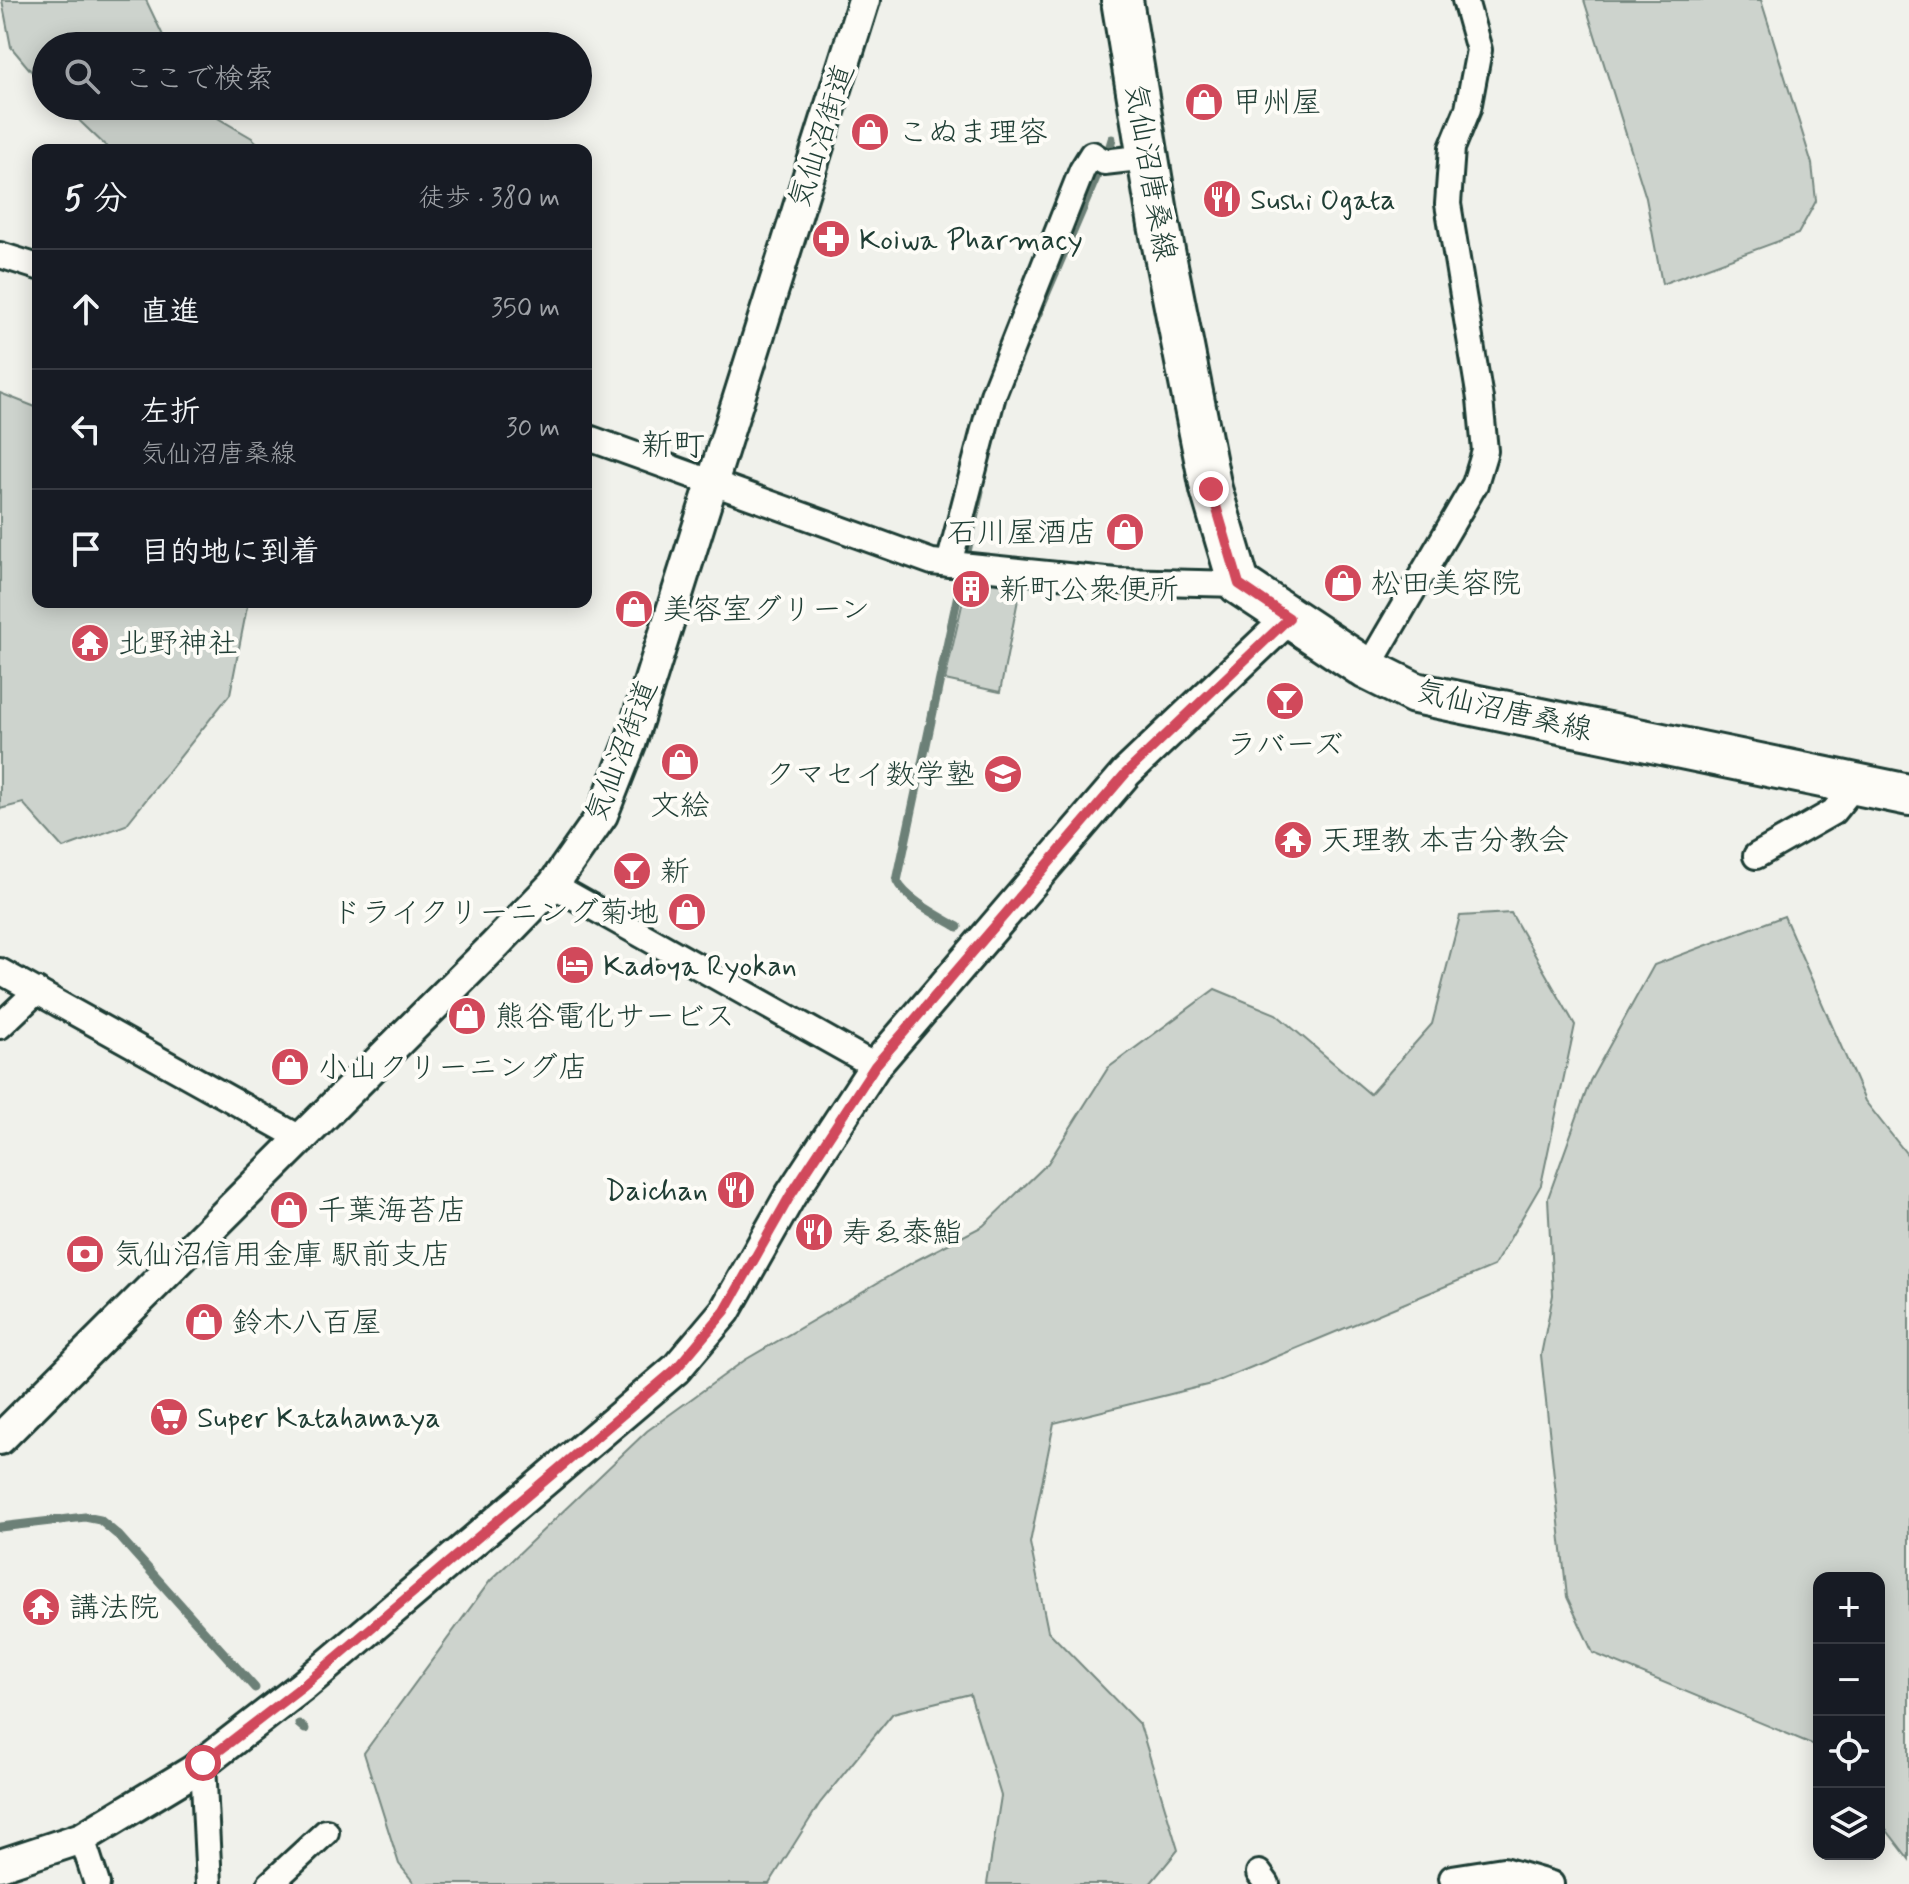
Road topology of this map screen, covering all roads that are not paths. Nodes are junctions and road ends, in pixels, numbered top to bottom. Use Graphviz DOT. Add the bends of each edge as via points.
graph roads {
  1 [pos="864,0"];
  2 [pos="1122,0"];
  3 [pos="1465,0"];
  4 [pos="1148,157"];
  5 [pos="0,255"];
  6 [pos="32,265"];
  7 [pos="592,439"];
  8 [pos="710,480"];
  9 [pos="949,564"];
  10 [pos="1239,584"];
  11 [pos="1289,618"];
  12 [pos="1367,669"];
  13 [pos="1855,785"];
  14 [pos="1909,795"];
  15 [pos="1756,856"];
  16 [pos="553,885"];
  17 [pos="0,971"];
  18 [pos="37,991"];
  19 [pos="0,1026"];
  20 [pos="875,1066"];
  21 [pos="302,1139"];
  22 [pos="0,1439"];
  23 [pos="203,1763"];
  24 [pos="326,1832"];
  25 [pos="82,1838"];
  26 [pos="0,1865"];
  27 [pos="1452,1878"];
  28 [pos="97,1884"];
  29 [pos="209,1884"];
  30 [pos="270,1884"];
  31 [pos="1551,1884"];
  1 -- 8 [label="street, 気仙沼街道"];
  2 -- 4 [label="main road, 気仙沼唐桑線"];
  3 -- 12 [label="street" via="1479,50 1468,109 1452,148 1448,204 1485,451 1475,484"];
  4 -- 9 [label="street" via="1104,162 1092,154 1082,170 993,395"];
  4 -- 10 [label="main road, 気仙沼唐桑線" via="1211,489"];
  5 -- 6 [label="street"];
  7 -- 8 [label="street"];
  8 -- 9 [label="street"];
  8 -- 16 [label="street, 気仙沼街道" via="630,744 602,815"];
  9 -- 10 [label="street" via="1116,581"];
  10 -- 11 [label="main road, 気仙沼唐桑線"];
  11 -- 12 [label="main road, 気仙沼唐桑線"];
  11 -- 20 [label="street" via="1126,773"];
  12 -- 13 [label="main road, 気仙沼唐桑線" via="1415,693"];
  13 -- 14 [label="main road, 気仙沼唐桑線"];
  13 -- 15 [label="street" via="1833,812"];
  16 -- 20 [label="street"];
  16 -- 21 [label="street, 気仙沼街道"];
  17 -- 18 [label="street"];
  18 -- 19 [label="street"];
  18 -- 21 [label="street"];
  20 -- 23 [label="street" via="790,1196 725,1311 676,1369 304,1685"];
  21 -- 22 [label="street, 気仙沼街道"];
  23 -- 25 [label="street"];
  23 -- 29 [label="street"];
  24 -- 30 [label="street"];
  25 -- 26 [label="street"];
  25 -- 28 [label="street"];
  27 -- 31 [label="street" via="1503,1870"];
}
